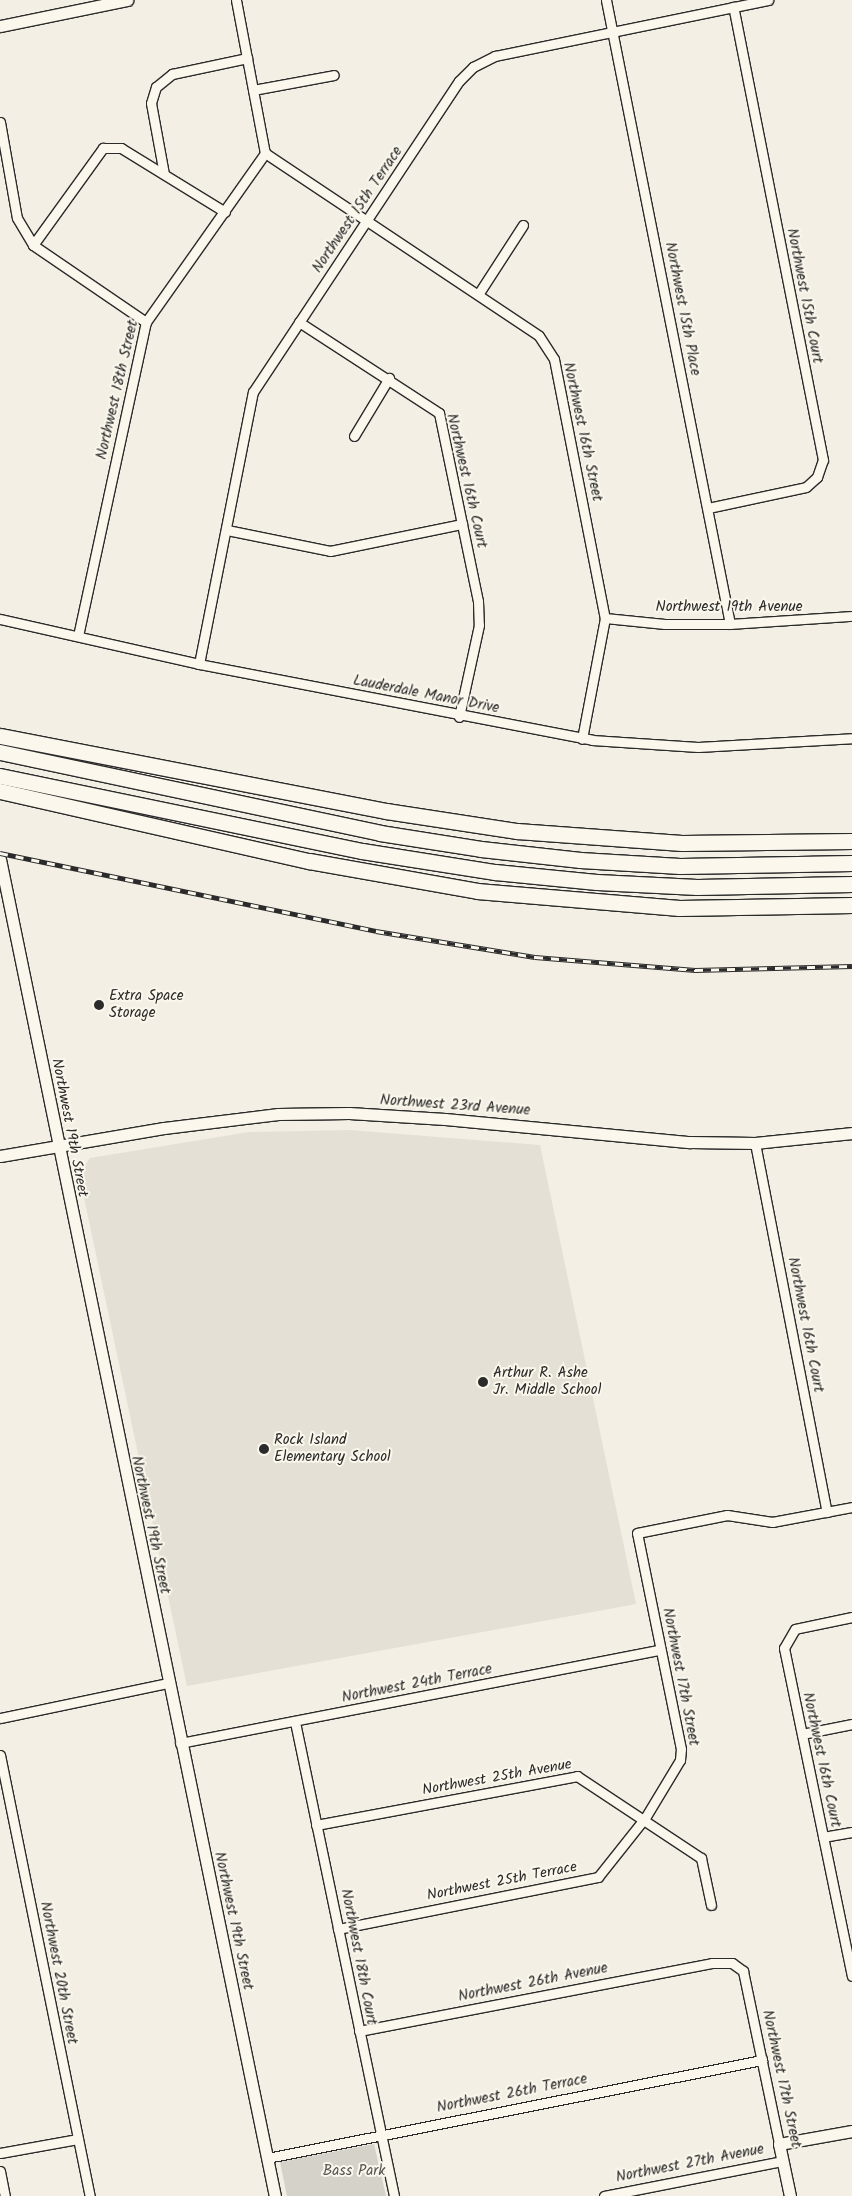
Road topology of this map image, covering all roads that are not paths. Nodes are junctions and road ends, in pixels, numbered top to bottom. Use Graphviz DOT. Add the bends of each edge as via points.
graph roads {
  1 [pos="127,0"];
  2 [pos="236,0"];
  3 [pos="606,0"];
  4 [pos="768,0"];
  5 [pos="733,8"];
  6 [pos="0,26"];
  7 [pos="612,31"];
  8 [pos="247,58"];
  9 [pos="334,75"];
  10 [pos="253,90"];
  11 [pos="0,122"];
  12 [pos="264,153"];
  13 [pos="164,174"];
  14 [pos="225,212"];
  15 [pos="370,220"];
  16 [pos="523,225"];
  17 [pos="33,245"];
  18 [pos="479,293"];
  19 [pos="146,322"];
  20 [pos="299,322"];
  21 [pos="389,378"];
  22 [pos="354,436"];
  23 [pos="708,508"];
  24 [pos="462,524"];
  25 [pos="227,530"];
  26 [pos="852,616"];
  27 [pos="605,618"];
  28 [pos="0,620"];
  29 [pos="730,624"];
  30 [pos="78,636"];
  31 [pos="199,664"];
  32 [pos="459,717"];
  33 [pos="0,736"];
  34 [pos="852,738"];
  35 [pos="582,739"];
  36 [pos="0,752"];
  37 [pos="0,776"];
  38 [pos="0,792"];
  39 [pos="851,841"];
  40 [pos="0,859"];
  41 [pos="852,863"];
  42 [pos="852,884"];
  43 [pos="832,885"];
  44 [pos="852,906"];
  45 [pos="679,908"];
  46 [pos="852,1132"];
  47 [pos="755,1144"];
  48 [pos="58,1146"];
  49 [pos="0,1156"];
  50 [pos="852,1508"];
  51 [pos="827,1512"];
  52 [pos="852,1617"];
  53 [pos="659,1650"];
  54 [pos="167,1683"];
  55 [pos="0,1718"];
  56 [pos="295,1722"];
  57 [pos="852,1724"];
  58 [pos="802,1734"];
  59 [pos="180,1743"];
  60 [pos="0,1755"];
  61 [pos="645,1818"];
  62 [pos="316,1825"];
  63 [pos="852,1832"];
  64 [pos="824,1838"];
  65 [pos="712,1905"];
  66 [pos="338,1928"];
  67 [pos="848,1939"];
  68 [pos="712,1963"];
  69 [pos="852,1976"];
  70 [pos="359,2031"];
  71 [pos="762,2060"];
  72 [pos="852,2131"];
  73 [pos="380,2133"];
  74 [pos="78,2138"];
  75 [pos="779,2144"];
  76 [pos="0,2153"];
  77 [pos="267,2158"];
  78 [pos="782,2161"];
  79 [pos="0,2172"];
  80 [pos="5,2196"];
  81 [pos="90,2196"];
  82 [pos="275,2196"];
  83 [pos="394,2196"];
  84 [pos="604,2196"];
  85 [pos="790,2196"];
  1 -- 6 [label="street"];
  2 -- 8 [label="street"];
  3 -- 7 [label="street, Northwest 15th Place"];
  4 -- 5 [label="street, Northwest 15th Terrace"];
  5 -- 7 [label="street, Northwest 15th Terrace"];
  5 -- 23 [label="street, Northwest 15th Court" via="823,460 817,476 806,487"];
  7 -- 15 [label="street, Northwest 15th Terrace" via="495,56 473,67 459,81"];
  7 -- 23 [label="street, Northwest 15th Place"];
  8 -- 10 [label="street"];
  8 -- 13 [label="street" via="172,74 156,87 152,102"];
  9 -- 10 [label="street"];
  10 -- 12 [label="street"];
  11 -- 17 [label="street" via="17,218"];
  12 -- 14 [label="street, Northwest 18th Street"];
  12 -- 15 [label="street"];
  13 -- 14 [label="street"];
  13 -- 17 [label="street" via="121,148 103,148"];
  14 -- 19 [label="street, Northwest 18th Street"];
  15 -- 18 [label="street, Northwest 16th Street"];
  15 -- 20 [label="street, Northwest 15th Terrace"];
  16 -- 18 [label="street"];
  17 -- 19 [label="street"];
  18 -- 27 [label="street, Northwest 16th Street" via="540,336 554,359"];
  19 -- 30 [label="street, Northwest 18th Street"];
  20 -- 21 [label="street, Northwest 16th Court"];
  20 -- 25 [label="street, Northwest 15th Terrace" via="253,392"];
  21 -- 22 [label="street"];
  21 -- 24 [label="street, Northwest 16th Court" via="439,413"];
  23 -- 29 [label="street, Northwest 15th Place"];
  24 -- 25 [label="street" via="330,551"];
  24 -- 32 [label="street, Northwest 16th Court" via="478,601 479,625"];
  25 -- 31 [label="street, Northwest 15th Terrace"];
  26 -- 29 [label="street, Northwest 19th Avenue"];
  27 -- 29 [label="street, Northwest 19th Avenue" via="665,624"];
  27 -- 35 [label="street, Northwest 16th Street"];
  28 -- 30 [label="street, Lauderdale Manor Drive"];
  30 -- 31 [label="street, Lauderdale Manor Drive"];
  31 -- 32 [label="street, Lauderdale Manor Drive"];
  32 -- 35 [label="street, Lauderdale Manor Drive"];
  33 -- 39 [label="highway" via="386,811 516,831 682,844"];
  34 -- 35 [label="street, Lauderdale Manor Drive" via="698,747"];
  36 -- 41 [label="highway" via="372,831 480,849 680,866"];
  37 -- 43 [label="highway" via="362,850 495,872 664,886"];
  38 -- 45 [label="highway" via="407,881 546,900"];
  40 -- 48 [label="street, Northwest 19th Street"];
  42 -- 43 [label="highway"];
  43 -- 45 [label="highway"];
  44 -- 45 [label="highway"];
  46 -- 47 [label="street, Northwest 23rd Avenue"];
  47 -- 48 [label="street, Northwest 23rd Avenue" via="690,1142 349,1113 278,1114 164,1128"];
  47 -- 51 [label="street, Northwest 16th Court"];
  48 -- 49 [label="street, Northwest 23rd Avenue"];
  48 -- 54 [label="street, Northwest 19th Street"];
  50 -- 51 [label="street"];
  51 -- 53 [label="street, Northwest 17th Street" via="772,1522 727,1516 638,1533"];
  52 -- 58 [label="street, Northwest 16th Court" via="795,1629 784,1648"];
  53 -- 56 [label="street, Northwest 24th Terrace"];
  53 -- 61 [label="street, Northwest 17th Street" via="681,1749 680,1760"];
  54 -- 55 [label="street"];
  54 -- 59 [label="street, Northwest 19th Street"];
  56 -- 59 [label="street, Northwest 24th Terrace"];
  56 -- 62 [label="street, Northwest 18th Court"];
  57 -- 58 [label="street"];
  58 -- 64 [label="street, Northwest 16th Court"];
  59 -- 77 [label="street, Northwest 19th Street"];
  60 -- 74 [label="street, Northwest 20th Street"];
  61 -- 62 [label="street, Northwest 25th Avenue" via="577,1776"];
  61 -- 65 [label="street, Northwest 25th Avenue" via="701,1858"];
  61 -- 66 [label="street, Northwest 25th Terrace" via="598,1877"];
  62 -- 66 [label="street, Northwest 18th Court"];
  63 -- 64 [label="street"];
  64 -- 67 [label="street, Northwest 16th Court"];
  66 -- 70 [label="street, Northwest 18th Court"];
  67 -- 69 [label="street, Northwest 16th Court"];
  68 -- 70 [label="street, Northwest 26th Avenue"];
  68 -- 71 [label="street, Northwest 17th Street" via="732,1963 743,1971"];
  70 -- 73 [label="street, Northwest 18th Court"];
  71 -- 73 [label="street, Northwest 26th Terrace"];
  71 -- 75 [label="street, Northwest 17th Street"];
  72 -- 75 [label="street, Northwest 27th Avenue"];
  73 -- 77 [label="street, Northwest 26th Terrace"];
  73 -- 83 [label="street, Northwest 18th Court"];
  74 -- 76 [label="street"];
  74 -- 81 [label="street, Northwest 20th Street"];
  75 -- 78 [label="street, Northwest 17th Street"];
  77 -- 82 [label="street, Northwest 19th Street"];
  78 -- 84 [label="street, Northwest 27th Avenue"];
  78 -- 85 [label="street, Northwest 17th Street"];
  79 -- 80 [label="street"];
}
